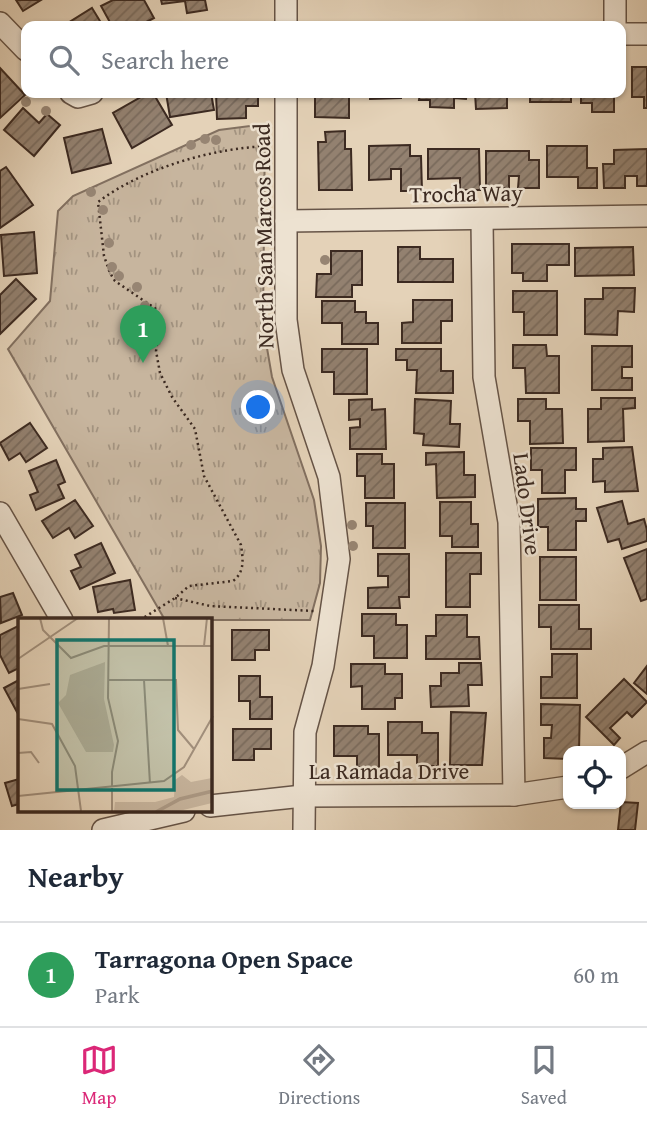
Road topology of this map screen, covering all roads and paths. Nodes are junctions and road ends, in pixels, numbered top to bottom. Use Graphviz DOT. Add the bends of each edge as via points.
graph roads {
  1 [pos="286,0"];
  2 [pos="615,0"];
  3 [pos="286,21"];
  4 [pos="615,21"];
  5 [pos="0,23"];
  6 [pos="626,34"];
  7 [pos="647,34"];
  8 [pos="21,45"];
  9 [pos="286,98"];
  10 [pos="286,146"];
  11 [pos="647,216"];
  12 [pos="482,220"];
  13 [pos="286,221"];
  14 [pos="0,513"];
  15 [pos="175,598"];
  16 [pos="332,612"];
  17 [pos="61,618"];
  18 [pos="142,618"];
  19 [pos="647,752"];
  20 [pos="626,765"];
  21 [pos="563,788"];
  22 [pos="514,795"];
  23 [pos="303,796"];
  24 [pos="212,806"];
  25 [pos="173,813"];
  26 [pos="112,824"];
  27 [pos="304,830"];
  1 -- 3 [label="street"];
  2 -- 4 [label="street"];
  5 -- 8 [label="street"];
  6 -- 7 [label="street"];
  9 -- 10 [label="street, North San Marcos Road"];
  10 -- 13 [label="street, North San Marcos Road"];
  10 -- 15 [label="path" via="213,152 119,186 98,202 110,273 156,309 162,319 156,351 160,373 195,429 204,476 241,545 242,569 237,578 195,583"];
  11 -- 12 [label="street, Trocha Way"];
  12 -- 13 [label="street, Trocha Way"];
  12 -- 22 [label="street, Lado Drive" via="484,377 509,522"];
  13 -- 16 [label="street, North San Marcos Road" via="286,320 293,370 329,477 337,528 339,559"];
  14 -- 17 [label="street"];
  15 -- 16 [label="path" via="230,608"];
  15 -- 18 [label="path"];
  16 -- 23 [label="street, North San Marcos Road" via="323,666 304,732"];
  19 -- 20 [label="street"];
  21 -- 22 [label="street, La Ramada Drive"];
  22 -- 23 [label="street, La Ramada Drive"];
  23 -- 24 [label="street, La Ramada Drive"];
  23 -- 27 [label="street, North San Marcos Road"];
  25 -- 26 [label="street"];
}
